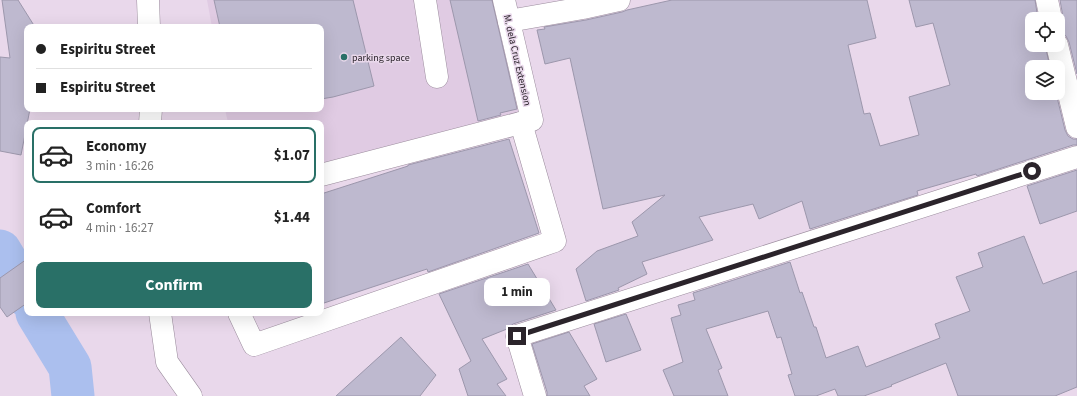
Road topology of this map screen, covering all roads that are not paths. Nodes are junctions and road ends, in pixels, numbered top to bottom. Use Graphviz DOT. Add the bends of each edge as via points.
graph roads {
  1 [pos="148,0"];
  2 [pos="425,0"];
  3 [pos="504,0"];
  4 [pos="619,0"];
  5 [pos="1047,0"];
  6 [pos="1050,12"];
  7 [pos="509,21"];
  8 [pos="149,24"];
  9 [pos="1059,52"];
  10 [pos="437,77"];
  11 [pos="526,122"];
  12 [pos="1077,127"];
  13 [pos="1077,157"];
  14 [pos="324,174"];
  15 [pos="160,316"];
  16 [pos="240,316"];
  17 [pos="191,396"];
  18 [pos="535,396"];
  1 -- 8 [label="street"];
  2 -- 10 [label="street"];
  3 -- 7 [label="street, M. dela Cruz Extension"];
  4 -- 7 [label="street"];
  5 -- 6 [label="street"];
  7 -- 11 [label="street, M. dela Cruz Extension"];
  9 -- 12 [label="street"];
  11 -- 14 [label="street"];
  11 -- 16 [label="street, M. dela Cruz Extension" via="555,240 254,345"];
  13 -- 18 [label="street" via="517,336"];
  15 -- 17 [label="street" via="168,362"];
}
